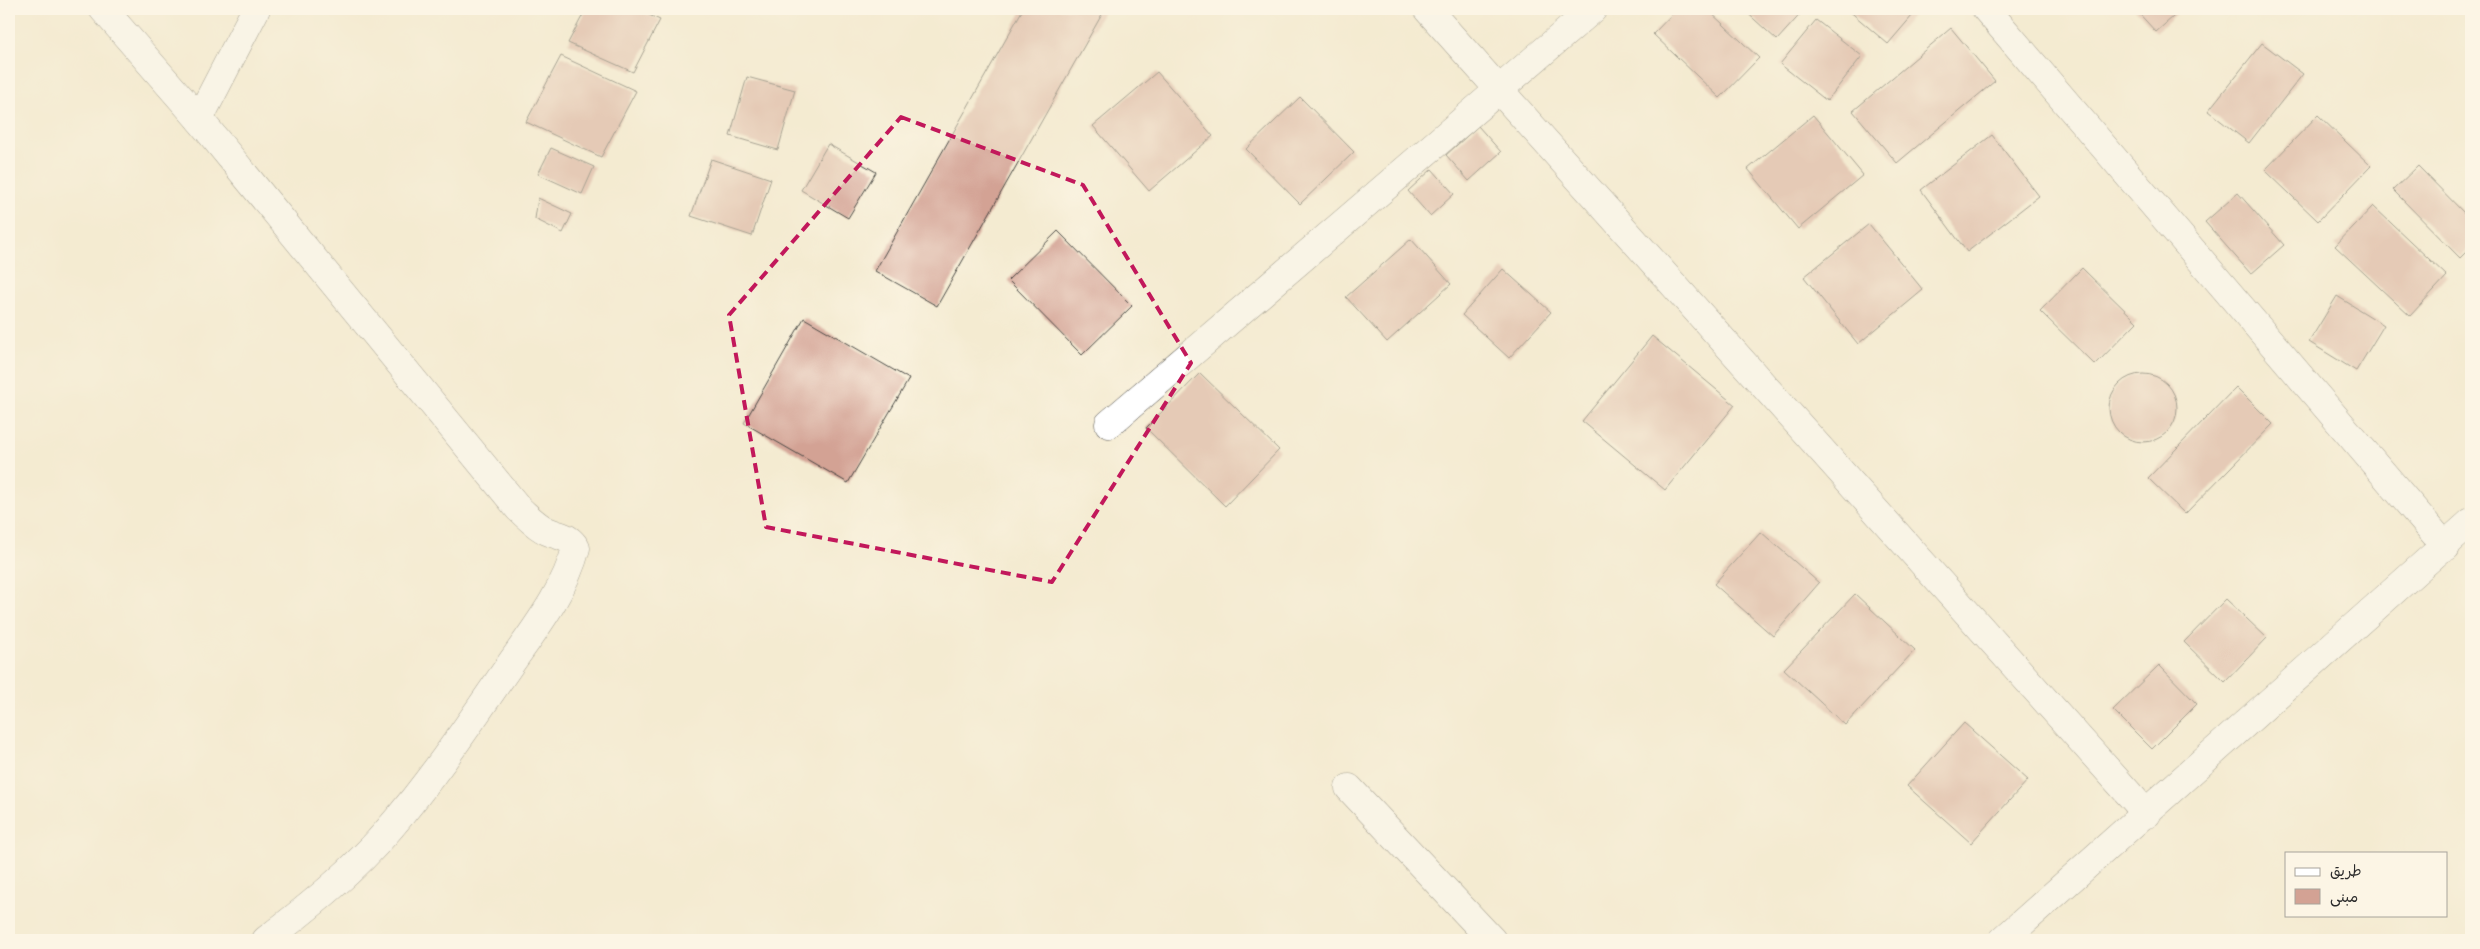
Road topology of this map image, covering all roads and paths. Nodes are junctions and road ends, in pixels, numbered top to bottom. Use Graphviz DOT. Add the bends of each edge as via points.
graph roads {
  1 [pos="103,9"];
  2 [pos="256,9"];
  3 [pos="1426,9"];
  4 [pos="1593,9"];
  5 [pos="1986,9"];
  6 [pos="1500,91"];
  7 [pos="199,119"];
  8 [pos="1110,424"];
  9 [pos="2471,522"];
  10 [pos="2446,547"];
  11 [pos="1349,788"];
  12 [pos="2147,814"];
  13 [pos="266,940"];
  14 [pos="1492,940"];
  15 [pos="2003,940"];
  1 -- 7 [label="street"];
  2 -- 7 [label="street"];
  3 -- 6 [label="street"];
  4 -- 6 [label="street"];
  5 -- 10 [label="street"];
  6 -- 8 [label="street"];
  6 -- 12 [label="street"];
  7 -- 13 [label="street" via="519,509 549,532 572,540 576,548 571,570 528,639 455,744 390,829 324,896"];
  9 -- 10 [label="street"];
  10 -- 12 [label="street"];
  11 -- 14 [label="street"];
  12 -- 15 [label="street"];
}
